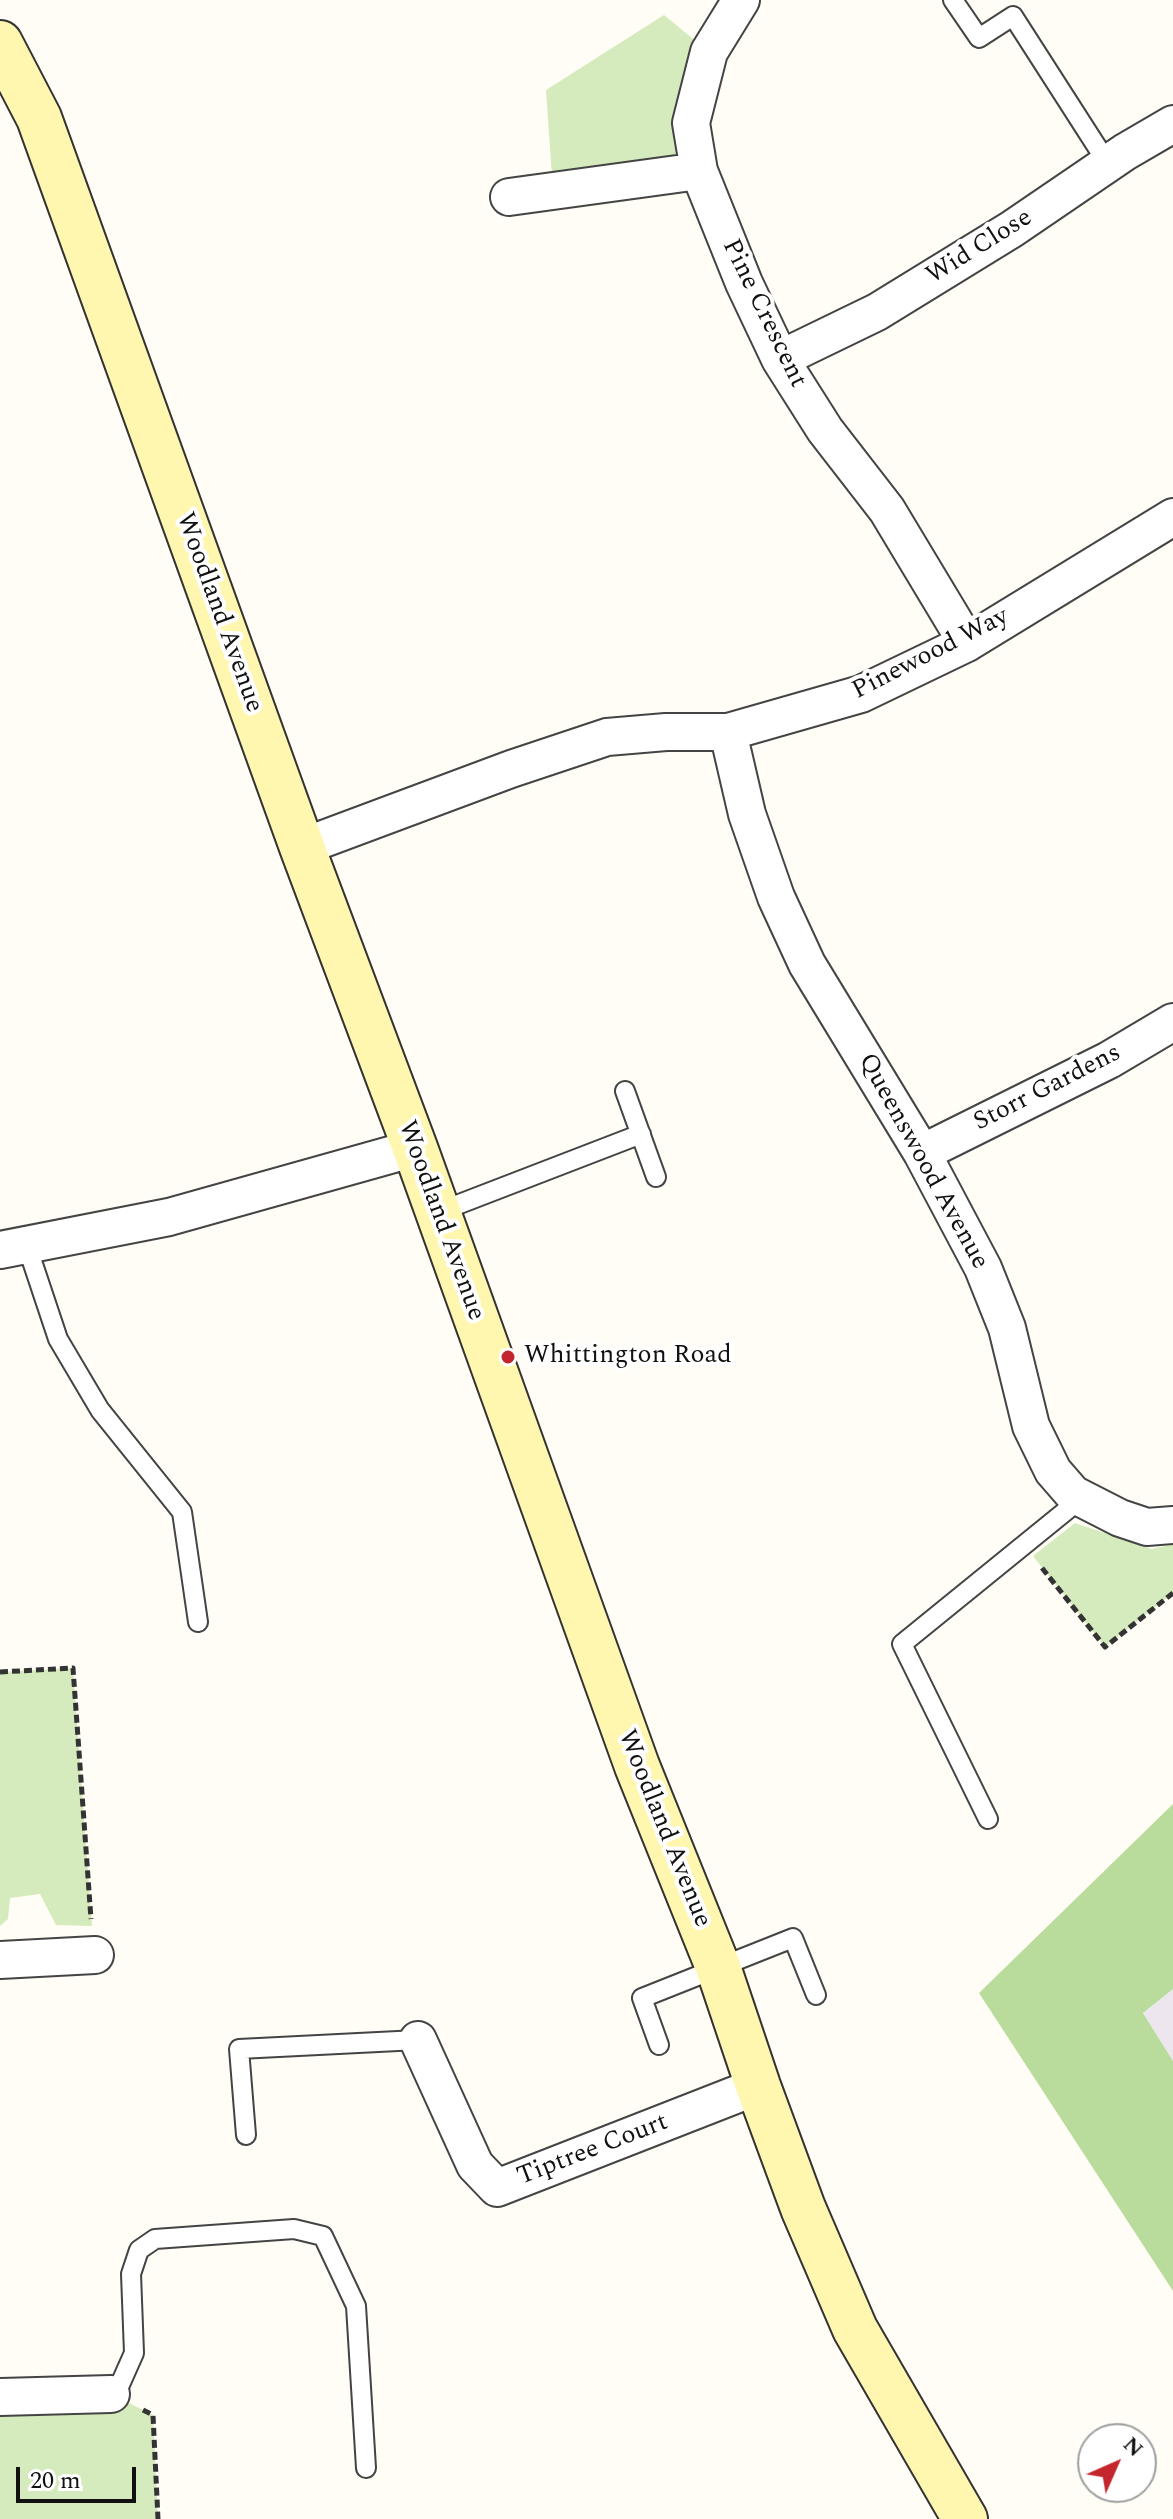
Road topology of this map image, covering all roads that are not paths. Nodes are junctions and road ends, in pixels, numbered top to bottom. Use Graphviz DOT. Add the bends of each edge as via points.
graph roads {
  1 [pos="741,0"];
  2 [pos="953,0"];
  3 [pos="0,43"];
  4 [pos="1173,124"];
  5 [pos="1108,164"];
  6 [pos="699,171"];
  7 [pos="509,197"];
  8 [pos="780,359"];
  9 [pos="1173,517"];
  10 [pos="967,643"];
  11 [pos="728,732"];
  12 [pos="302,847"];
  13 [pos="1173,1022"];
  14 [pos="625,1091"];
  15 [pos="641,1134"];
  16 [pos="415,1148"];
  17 [pos="922,1153"];
  18 [pos="656,1177"];
  19 [pos="436,1213"];
  20 [pos="13,1248"];
  21 [pos="1083,1497"];
  22 [pos="1173,1525"];
  23 [pos="198,1622"];
  24 [pos="988,1819"];
  25 [pos="95,1955"];
  26 [pos="0,1960"];
  27 [pos="718,1967"];
  28 [pos="816,1995"];
  29 [pos="418,2040"];
  30 [pos="659,2045"];
  31 [pos="758,2086"];
  32 [pos="246,2135"];
  33 [pos="111,2394"];
  34 [pos="0,2397"];
  35 [pos="366,2468"];
  36 [pos="965,2519"];
  1 -- 6 [label="street, Pine Crescent" via="709,52 691,123"];
  2 -- 5 [label="lane" via="979,38 1013,16"];
  3 -- 12 [label="street, Woodland Avenue" via="39,118"];
  4 -- 5 [label="street, Wid Close"];
  5 -- 8 [label="street, Wid Close" via="877,312"];
  6 -- 7 [label="street"];
  6 -- 8 [label="street, Pine Crescent"];
  8 -- 10 [label="street, Pine Crescent" via="825,430 887,510"];
  9 -- 10 [label="street, Pinewood Way"];
  10 -- 11 [label="street, Pinewood Way" via="861,694"];
  11 -- 12 [label="street, Pinewood Way" via="607,737"];
  11 -- 17 [label="street, Queenswood Avenue" via="747,814 776,897 807,964"];
  12 -- 16 [label="street, Woodland Avenue"];
  13 -- 17 [label="street, Storr Gardens" via="1109,1060"];
  14 -- 15 [label="lane"];
  15 -- 18 [label="lane"];
  15 -- 19 [label="lane"];
  16 -- 19 [label="street, Woodland Avenue"];
  16 -- 20 [label="street" via="169,1217"];
  17 -- 21 [label="street, Queenswood Avenue" via="983,1268 1002,1316 1031,1426 1053,1471 1073,1494"];
  19 -- 27 [label="street, Woodland Avenue" via="637,1766"];
  20 -- 23 [label="lane" via="100,1410 182,1512"];
  21 -- 22 [label="street, Queenswood Avenue" via="1147,1527"];
  21 -- 24 [label="lane" via="902,1644"];
  25 -- 26 [label="street"];
  27 -- 28 [label="lane" via="793,1938"];
  27 -- 30 [label="lane" via="642,1998"];
  27 -- 31 [label="street, Woodland Avenue"];
  29 -- 31 [label="street, Tiptree Court" via="475,2165 497,2188"];
  29 -- 32 [label="lane" via="239,2049"];
  31 -- 36 [label="street, Woodland Avenue" via="855,2329"];
  33 -- 34 [label="street"];
  33 -- 35 [label="lane" via="134,2353 131,2274 139,2250 155,2239 294,2229 323,2236 356,2306"];
}
